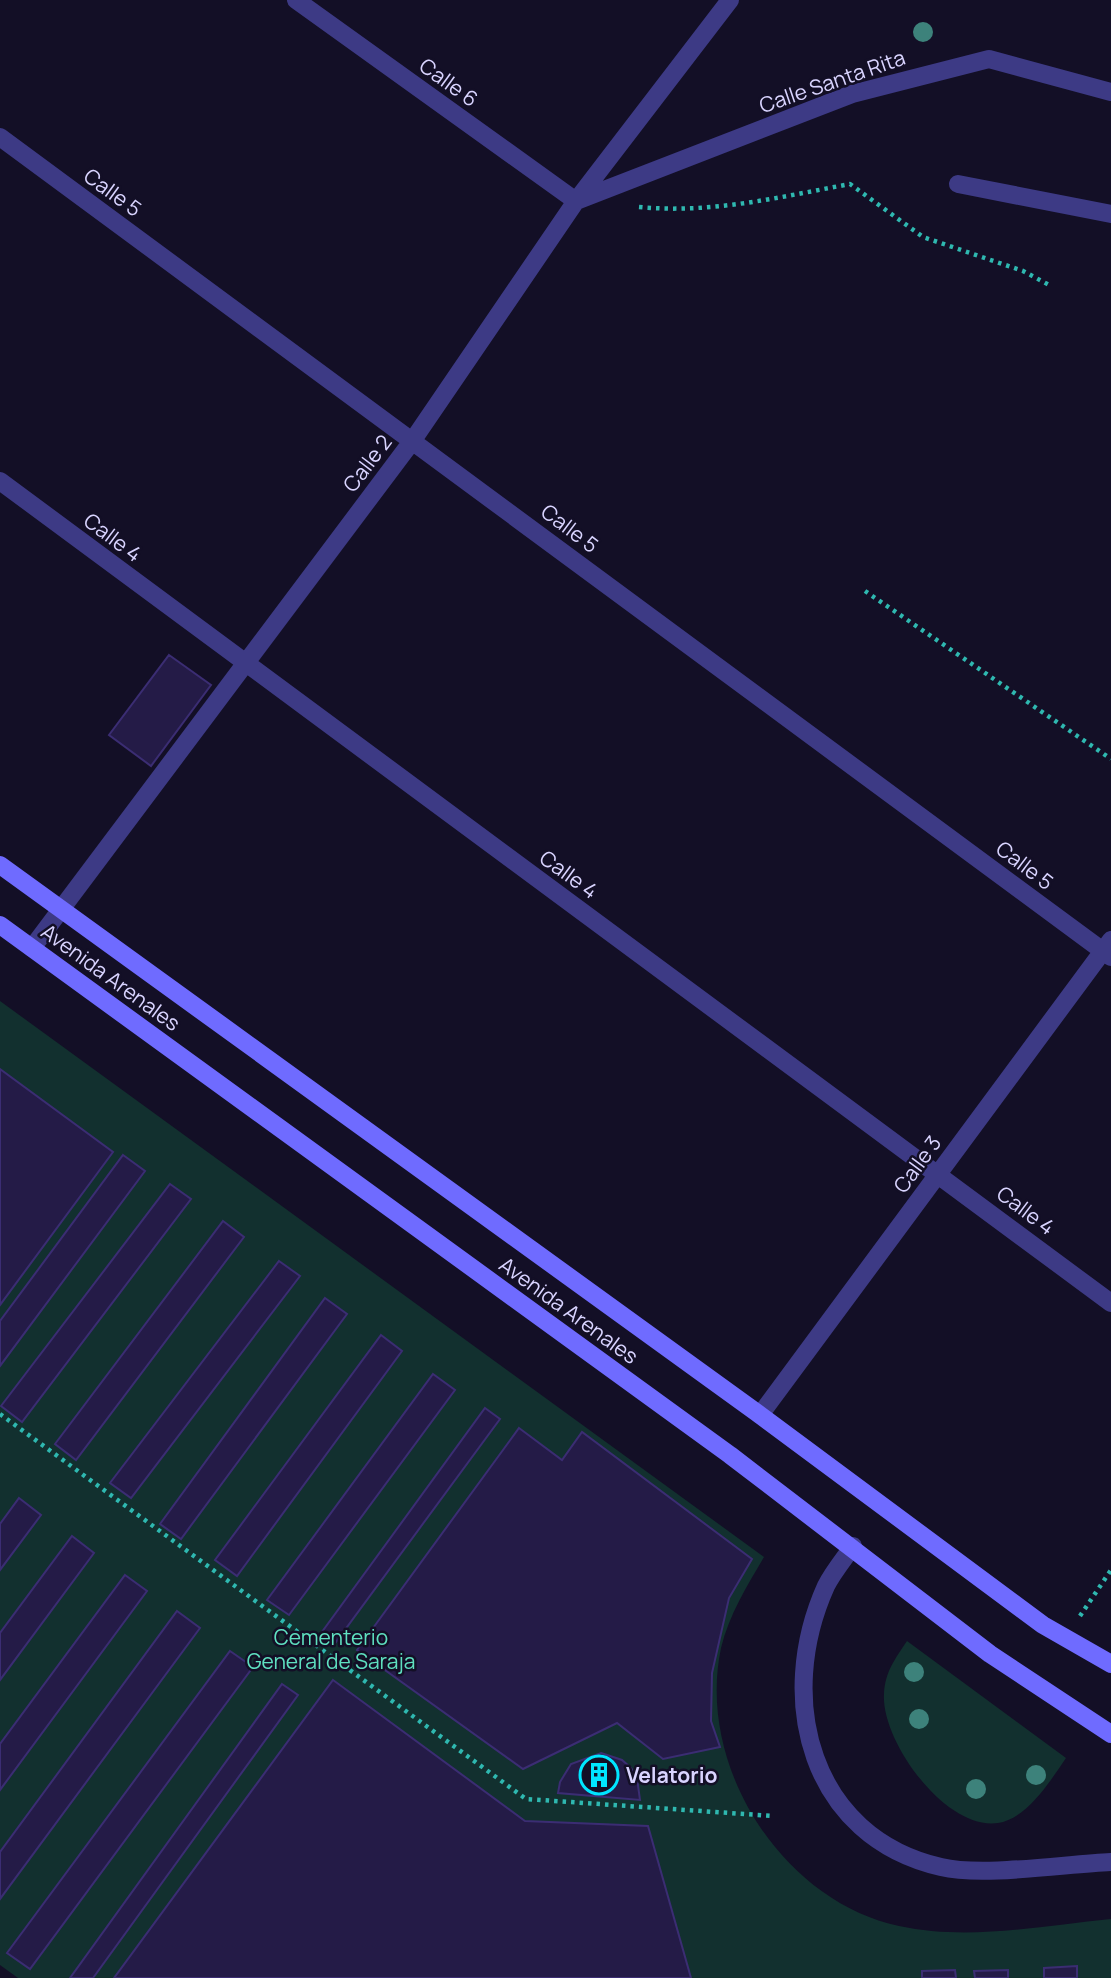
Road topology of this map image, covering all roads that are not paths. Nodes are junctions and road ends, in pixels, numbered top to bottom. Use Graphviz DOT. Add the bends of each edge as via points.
graph roads {
  1 [pos="296,0"];
  2 [pos="730,0"];
  3 [pos="1111,92"];
  4 [pos="0,137"];
  5 [pos="958,184"];
  6 [pos="576,201"];
  7 [pos="1111,214"];
  8 [pos="412,440"];
  9 [pos="0,481"];
  10 [pos="246,664"];
  11 [pos="0,865"];
  12 [pos="61,910"];
  13 [pos="0,925"];
  14 [pos="32,948"];
  15 [pos="1108,949"];
  16 [pos="938,1173"];
  17 [pos="1111,1303"];
  18 [pos="760,1415"];
  19 [pos="853,1546"];
  20 [pos="1111,1664"];
  21 [pos="1111,1734"];
  22 [pos="1111,1862"];
  1 -- 6 [label="street, Calle 6"];
  2 -- 6 [label="street, Calle 2"];
  3 -- 6 [label="street, Calle Santa Rita" via="989,58 852,94"];
  4 -- 8 [label="street, Calle 5"];
  5 -- 7 [label="street"];
  6 -- 8 [label="street, Calle 2"];
  8 -- 10 [label="street, Calle 2"];
  8 -- 15 [label="street, Calle 5"];
  9 -- 10 [label="street, Calle 4"];
  10 -- 12 [label="street, Calle 2"];
  10 -- 16 [label="street, Calle 4"];
  11 -- 12 [label="street, Avenida Arenales"];
  12 -- 14 [label="street, Calle 2"];
  12 -- 18 [label="street, Avenida Arenales"];
  13 -- 14 [label="street, Avenida Arenales"];
  14 -- 19 [label="street, Avenida Arenales"];
  15 -- 16 [label="street, Calle 3"];
  16 -- 17 [label="street, Calle 4"];
  16 -- 18 [label="street, Calle 3"];
  18 -- 20 [label="street, Avenida Arenales" via="1065,1638"];
  19 -- 21 [label="street, Avenida Arenales" via="990,1654"];
  19 -- 22 [label="street" via="827,1584 813,1621 804,1714 815,1759 847,1815 891,1849 944,1868"];
}
